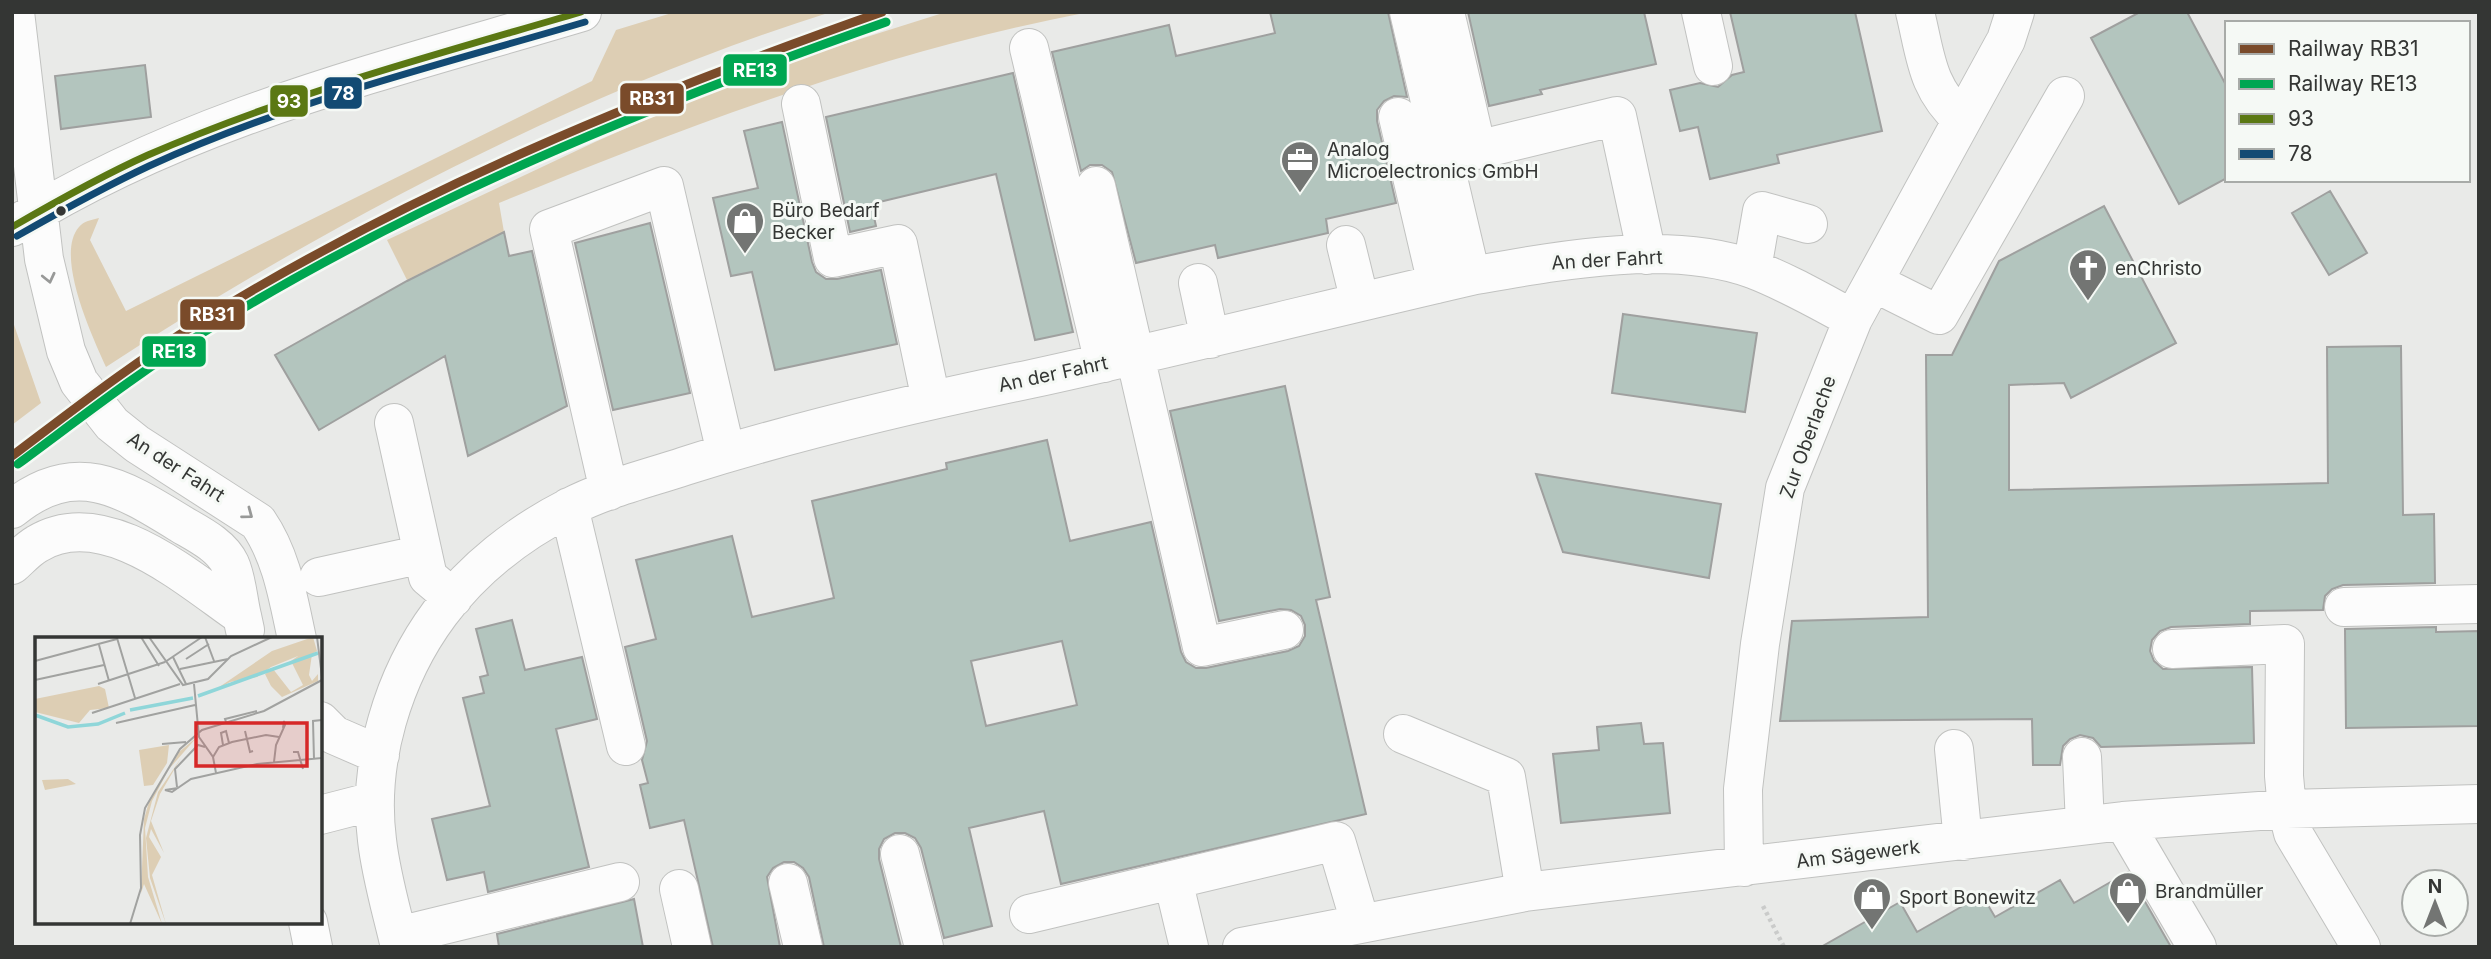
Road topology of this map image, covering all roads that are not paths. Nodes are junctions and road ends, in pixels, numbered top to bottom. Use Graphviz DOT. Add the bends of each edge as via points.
graph roads {
  1 [pos="15,12"];
  2 [pos="582,12"];
  3 [pos="1409,12"];
  4 [pos="1445,12"];
  5 [pos="1702,12"];
  6 [pos="1915,12"];
  7 [pos="2015,12"];
  8 [pos="1028,48"];
  9 [pos="1713,66"];
  10 [pos="2065,96"];
  11 [pos="801,104"];
  12 [pos="1398,117"];
  13 [pos="1962,120"];
  14 [pos="1096,186"];
  15 [pos="25,219"];
  16 [pos="1808,224"];
  17 [pos="1346,245"];
  18 [pos="1647,255"];
  19 [pos="1752,269"];
  20 [pos="1454,280"];
  21 [pos="1198,283"];
  22 [pos="1875,283"];
  23 [pos="1360,302"];
  24 [pos="1853,319"];
  25 [pos="1210,339"];
  26 [pos="1120,359"];
  27 [pos="931,400"];
  28 [pos="394,423"];
  29 [pos="726,453"];
  30 [pos="609,491"];
  31 [pos="569,507"];
  32 [pos="12,509"];
  33 [pos="423,554"];
  34 [pos="12,565"];
  35 [pos="319,577"];
  36 [pos="453,598"];
  37 [pos="2479,604"];
  38 [pos="2344,607"];
  39 [pos="244,628"];
  40 [pos="1284,630"];
  41 [pos="297,637"];
  42 [pos="2172,649"];
  43 [pos="322,723"];
  44 [pos="1403,734"];
  45 [pos="626,746"];
  46 [pos="1954,749"];
  47 [pos="380,755"];
  48 [pos="2082,757"];
  49 [pos="374,801"];
  50 [pos="2479,804"];
  51 [pos="2287,809"];
  52 [pos="322,814"];
  53 [pos="2123,821"];
  54 [pos="2085,825"];
  55 [pos="1963,841"];
  56 [pos="900,854"];
  57 [pos="1744,867"];
  58 [pos="1173,880"];
  59 [pos="620,882"];
  60 [pos="788,883"];
  61 [pos="678,889"];
  62 [pos="1525,892"];
  63 [pos="1028,914"];
  64 [pos="1360,922"];
  65 [pos="308,924"];
  66 [pos="399,941"];
  67 [pos="313,947"];
  68 [pos="692,947"];
  69 [pos="803,947"];
  70 [pos="924,947"];
  71 [pos="1189,947"];
  72 [pos="1242,947"];
  73 [pos="2197,947"];
  74 [pos="2361,947"];
  1 -- 15 [label="street, An der Fahrt"];
  2 -- 15 [label="street" via="239,117 121,165"];
  3 -- 20 [label="street"];
  4 -- 18 [label="street" via="1477,150 1617,116"];
  5 -- 9 [label="street"];
  6 -- 13 [label="street" via="1931,79 1942,102"];
  7 -- 13 [label="street, Zur Oberlache" via="2006,40"];
  8 -- 26 [label="street"];
  10 -- 22 [label="street" via="1940,315"];
  11 -- 27 [label="street" via="833,258 898,244"];
  12 -- 20 [label="street"];
  13 -- 22 [label="street, Zur Oberlache"];
  14 -- 26 [label="street"];
  15 -- 41 [label="street, An der Fahrt, one-way" via="79,382 112,424 137,444 258,522 280,562"];
  16 -- 19 [label="street" via="1762,211"];
  17 -- 23 [label="street"];
  18 -- 19 [label="street, An der Fahrt" via="1715,260"];
  18 -- 20 [label="street, An der Fahrt" via="1562,260"];
  19 -- 24 [label="street, An der Fahrt"];
  20 -- 23 [label="street, An der Fahrt"];
  21 -- 25 [label="street"];
  22 -- 24 [label="street, Zur Oberlache"];
  23 -- 25 [label="street, An der Fahrt"];
  24 -- 57 [label="street, Zur Oberlache" via="1785,488 1744,776"];
  25 -- 26 [label="street, An der Fahrt"];
  26 -- 27 [label="street, An der Fahrt"];
  26 -- 40 [label="street" via="1202,646"];
  27 -- 29 [label="street, An der Fahrt"];
  28 -- 33 [label="street"];
  29 -- 30 [label="street, An der Fahrt"];
  29 -- 30 [label="street" via="664,186 549,229"];
  30 -- 31 [label="street, An der Fahrt"];
  31 -- 36 [label="street, An der Fahrt" via="509,544"];
  31 -- 45 [label="street"];
  32 -- 39 [label="street" via="33,493 66,482 94,480 127,491 211,541 230,563"];
  33 -- 35 [label="street"];
  33 -- 36 [label="street" via="428,578"];
  34 -- 39 [label="street" via="37,544 65,533 95,531 117,537 186,578"];
  36 -- 47 [label="street, An der Fahrt" via="409,663"];
  37 -- 38 [label="street"];
  42 -- 51 [label="street" via="2285,644"];
  43 -- 47 [label="street" via="334,735"];
  44 -- 62 [label="street" via="1506,777"];
  46 -- 55 [label="street"];
  47 -- 49 [label="street, An der Fahrt"];
  48 -- 54 [label="street"];
  49 -- 52 [label="street"];
  49 -- 66 [label="street, An der Fahrt" via="377,841"];
  50 -- 51 [label="street, Am Sägewerk"];
  51 -- 53 [label="street, Am Sägewerk"];
  51 -- 74 [label="street" via="2293,833"];
  53 -- 54 [label="street, Am Sägewerk"];
  53 -- 73 [label="street"];
  54 -- 55 [label="street, Am Sägewerk"];
  55 -- 57 [label="street, Am Sägewerk"];
  56 -- 70 [label="street"];
  57 -- 62 [label="street, Am Sägewerk"];
  58 -- 63 [label="street"];
  58 -- 64 [label="street" via="1336,841"];
  58 -- 71 [label="street"];
  59 -- 66 [label="street"];
  60 -- 69 [label="street"];
  61 -- 68 [label="street"];
  62 -- 64 [label="street, Am Sägewerk"];
  64 -- 72 [label="street, Am Sägewerk"];
  65 -- 67 [label="street"];
}
